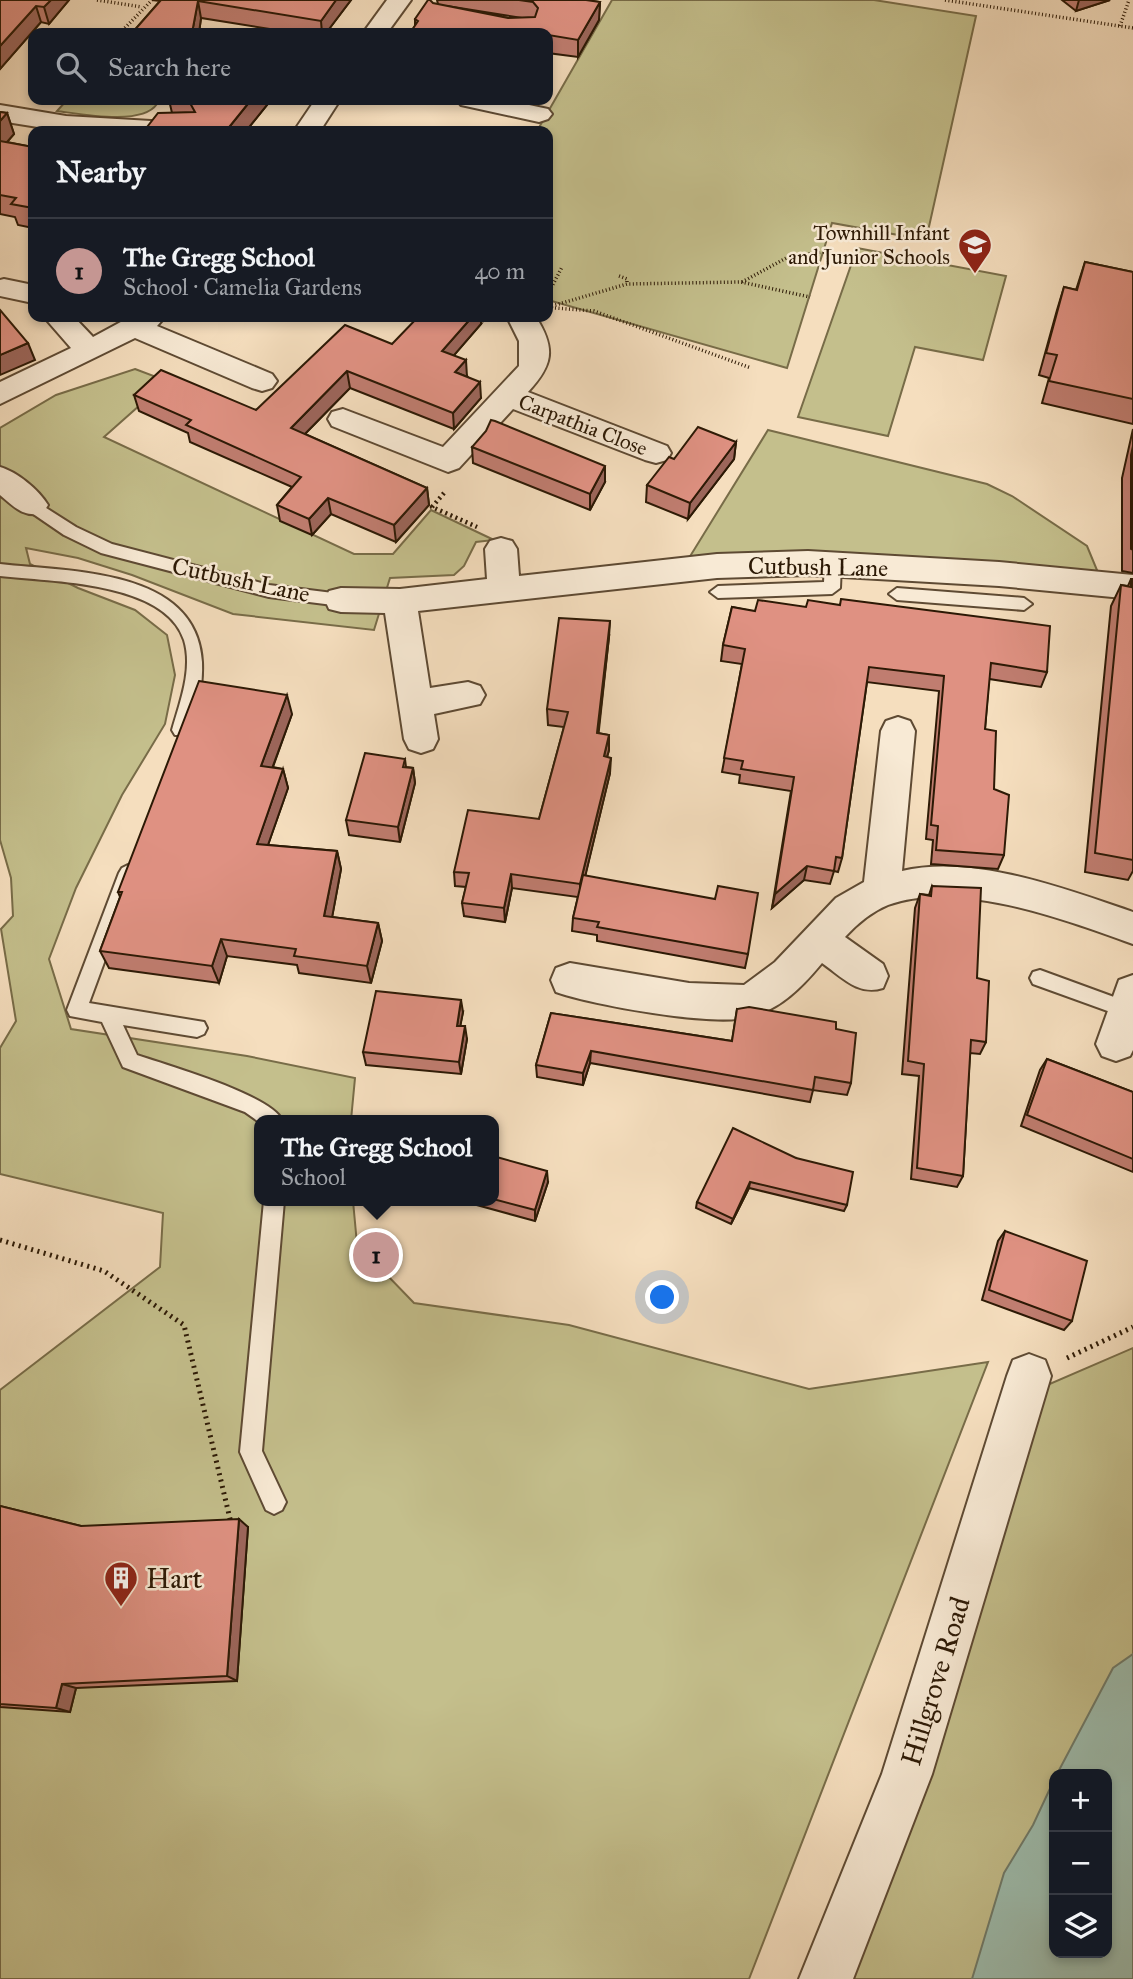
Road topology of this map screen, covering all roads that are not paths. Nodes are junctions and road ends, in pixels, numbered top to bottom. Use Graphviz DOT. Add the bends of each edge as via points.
graph roads {
  1 [pos="399,0"];
  2 [pos="379,28"];
  3 [pos="324,105"];
  4 [pos="498,105"];
  5 [pos="0,113"];
  6 [pos="539,114"];
  7 [pos="148,124"];
  8 [pos="310,126"];
  9 [pos="4,288"];
  10 [pos="28,293"];
  11 [pos="63,322"];
  12 [pos="143,322"];
  13 [pos="526,322"];
  14 [pos="90,351"];
  15 [pos="262,381"];
  16 [pos="0,394"];
  17 [pos="509,396"];
  18 [pos="343,419"];
  19 [pos="656,453"];
  20 [pos="0,478"];
  21 [pos="32,505"];
  22 [pos="500,549"];
  23 [pos="834,565"];
  24 [pos="0,570"];
  25 [pos="943,584"];
  26 [pos="504,587"];
  27 [pos="1133,587"];
  28 [pos="718,592"];
  29 [pos="897,594"];
  30 [pos="341,600"];
  31 [pos="400,601"];
  32 [pos="1024,604"];
  33 [pos="468,695"];
  34 [pos="415,704"];
  35 [pos="898,732"];
  36 [pos="421,739"];
  37 [pos="175,745"];
  38 [pos="133,858"];
  39 [pos="882,888"];
  40 [pos="1133,928"];
  41 [pos="819,939"];
  42 [pos="869,976"];
  43 [pos="1040,978"];
  44 [pos="570,980"];
  45 [pos="1128,1010"];
  46 [pos="108,1015"];
  47 [pos="197,1028"];
  48 [pos="265,1115"];
  49 [pos="274,1206"];
  50 [pos="1028,1376"];
  51 [pos="274,1502"];
  52 [pos="825,1979"];
  1 -- 2 [label="street"];
  3 -- 8 [label="street"];
  4 -- 6 [label="street"];
  5 -- 7 [label="street" via="44,121"];
  9 -- 10 [label="street"];
  11 -- 14 [label="street"];
  12 -- 14 [label="street"];
  12 -- 15 [label="street"];
  13 -- 17 [label="street, Carpathia Close" via="537,349 533,369"];
  14 -- 16 [label="street"];
  17 -- 18 [label="street, Carpathia Close" via="448,461"];
  17 -- 19 [label="street, Carpathia Close"];
  20 -- 21 [label="street, Cutbush Lane"];
  21 -- 30 [label="lane, Cutbush Lane" via="107,549 269,591"];
  22 -- 26 [label="street"];
  23 -- 25 [label="street, Cutbush Lane"];
  23 -- 26 [label="street, Cutbush Lane" via="717,566"];
  23 -- 28 [label="lane" via="832,588"];
  24 -- 37 [label="lane" via="131,587 170,604 189,629 196,665 189,707"];
  25 -- 27 [label="street, Cutbush Lane"];
  25 -- 29 [label="lane"];
  25 -- 32 [label="lane"];
  26 -- 31 [label="street, Cutbush Lane"];
  30 -- 31 [label="street, Cutbush Lane"];
  31 -- 34 [label="street"];
  33 -- 34 [label="street"];
  34 -- 36 [label="street"];
  35 -- 39 [label="street"];
  38 -- 46 [label="lane" via="76,1010"];
  39 -- 40 [label="street" via="913,883 986,887 1048,898"];
  39 -- 41 [label="street" via="849,908"];
  41 -- 42 [label="street"];
  41 -- 44 [label="street" via="766,993 746,1002 719,1003"];
  43 -- 45 [label="lane"];
  46 -- 47 [label="lane"];
  46 -- 48 [label="lane" via="130,1061 252,1105"];
  49 -- 51 [label="lane" via="251,1452"];
  50 -- 52 [label="street, Hillgrove Road" via="907,1774"];
}
